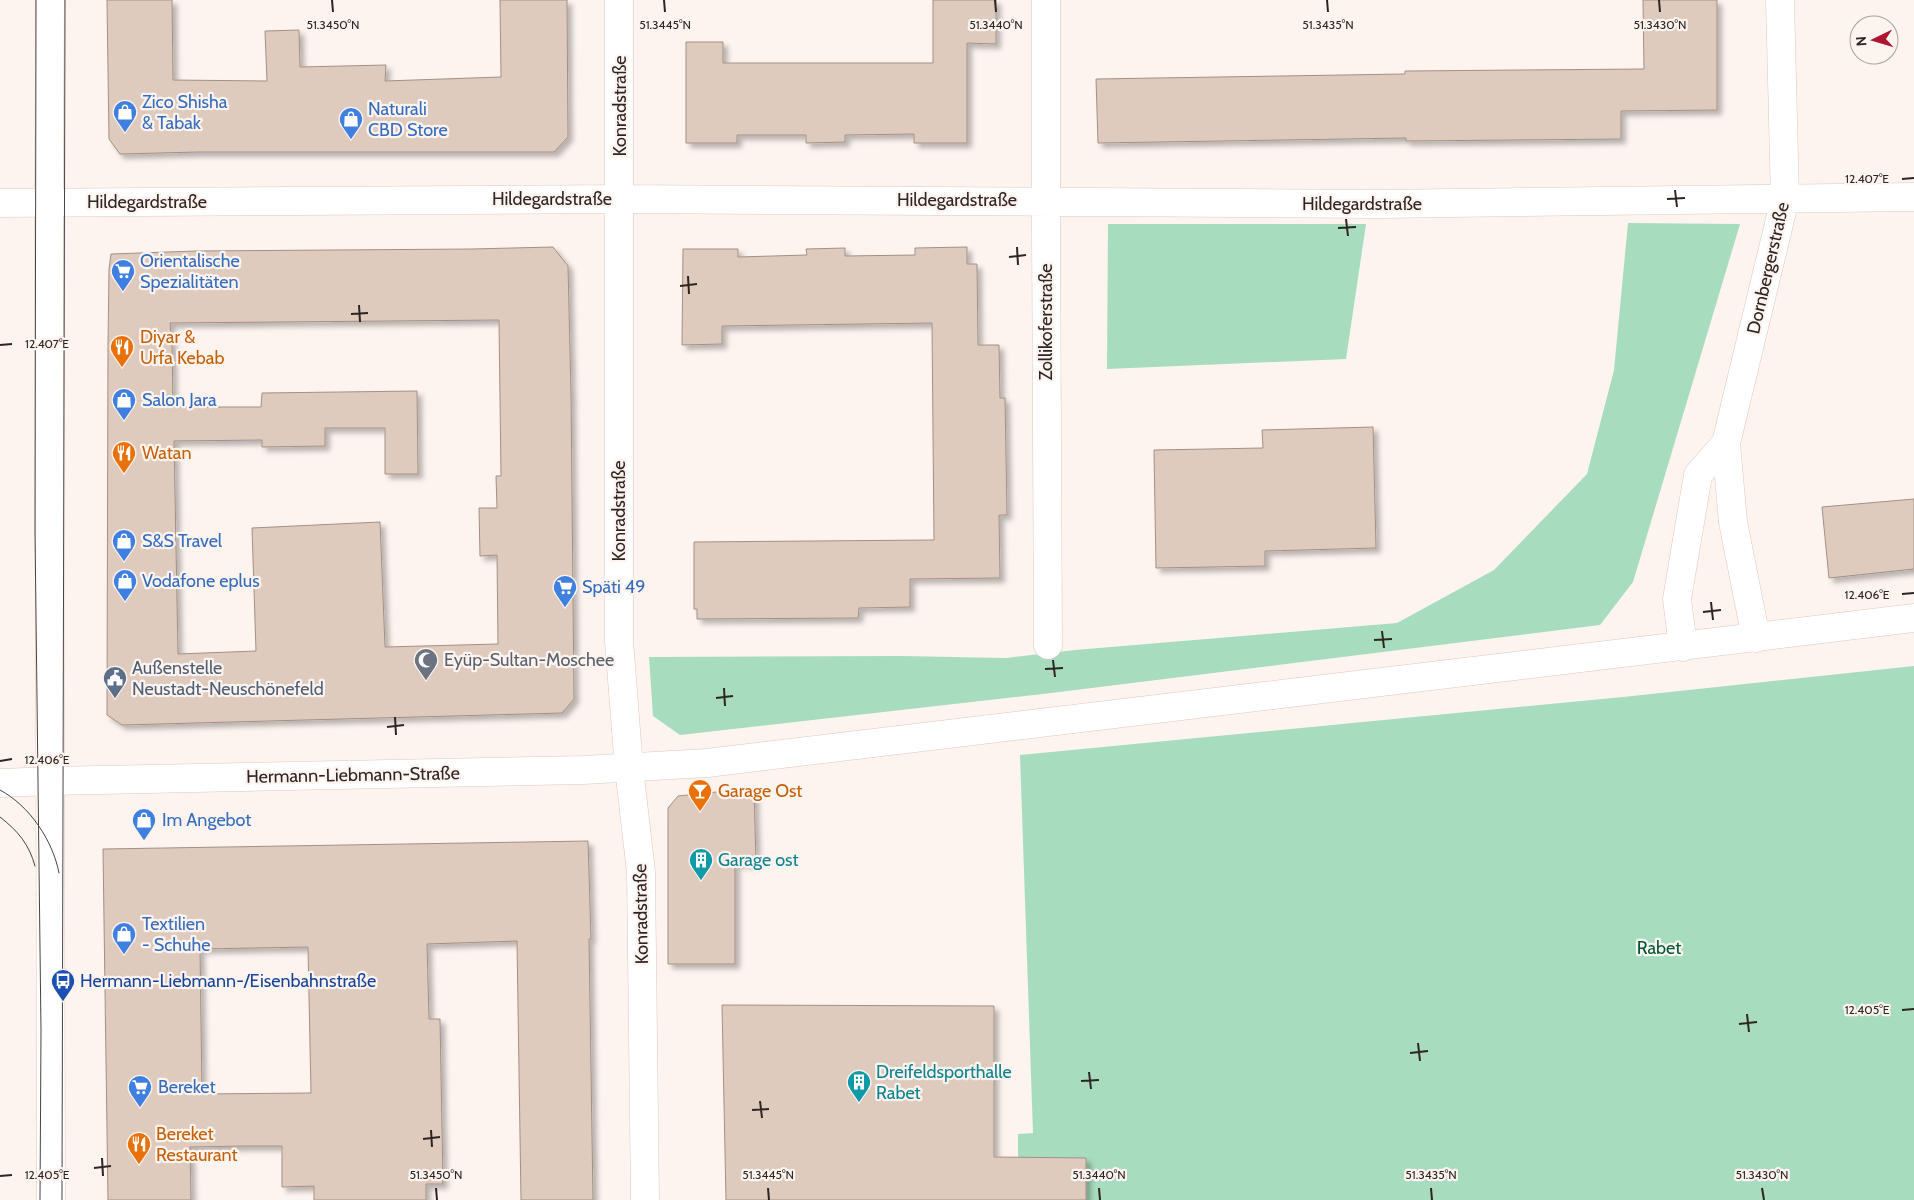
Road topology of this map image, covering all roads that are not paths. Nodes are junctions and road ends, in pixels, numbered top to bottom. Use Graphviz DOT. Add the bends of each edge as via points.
graph roads {
  1 [pos="50,0"];
  2 [pos="619,0"];
  3 [pos="1046,0"];
  4 [pos="1780,0"];
  5 [pos="1914,197"];
  6 [pos="620,199"];
  7 [pos="1785,199"];
  8 [pos="1047,201"];
  9 [pos="49,203"];
  10 [pos="0,204"];
  11 [pos="1726,443"];
  12 [pos="1914,618"];
  13 [pos="1756,638"];
  14 [pos="1048,645"];
  15 [pos="1683,647"];
  16 [pos="629,768"];
  17 [pos="51,781"];
  18 [pos="0,782"];
  19 [pos="51,1200"];
  20 [pos="644,1200"];
  1 -- 9 [label="street"];
  2 -- 6 [label="street, Konradstraße"];
  3 -- 8 [label="street, Zollikoferstraße"];
  4 -- 7 [label="street, Dornbergerstraße"];
  5 -- 7 [label="street, Hildegardstraße"];
  6 -- 8 [label="street, Hildegardstraße"];
  6 -- 9 [label="street, Hildegardstraße"];
  6 -- 16 [label="street, Konradstraße" via="619,641"];
  7 -- 8 [label="street, Hildegardstraße" via="1381,204"];
  7 -- 11 [label="street, Dornbergerstraße"];
  8 -- 14 [label="street, Zollikoferstraße"];
  9 -- 10 [label="street, Hildegardstraße"];
  9 -- 17 [label="street"];
  11 -- 13 [label="street, Dornbergerstraße" via="1733,522"];
  11 -- 15 [label="street, Dornbergerstraße" via="1698,474 1677,599"];
  12 -- 13 [label="street"];
  13 -- 15 [label="street, Hermann-Liebmann-Straße"];
  15 -- 16 [label="street, Hermann-Liebmann-Straße" via="706,763"];
  16 -- 17 [label="street, Hermann-Liebmann-Straße"];
  16 -- 20 [label="street, Konradstraße" via="641,872"];
  17 -- 18 [label="street, Hermann-Liebmann-Straße"];
  17 -- 19 [label="street"];
}
